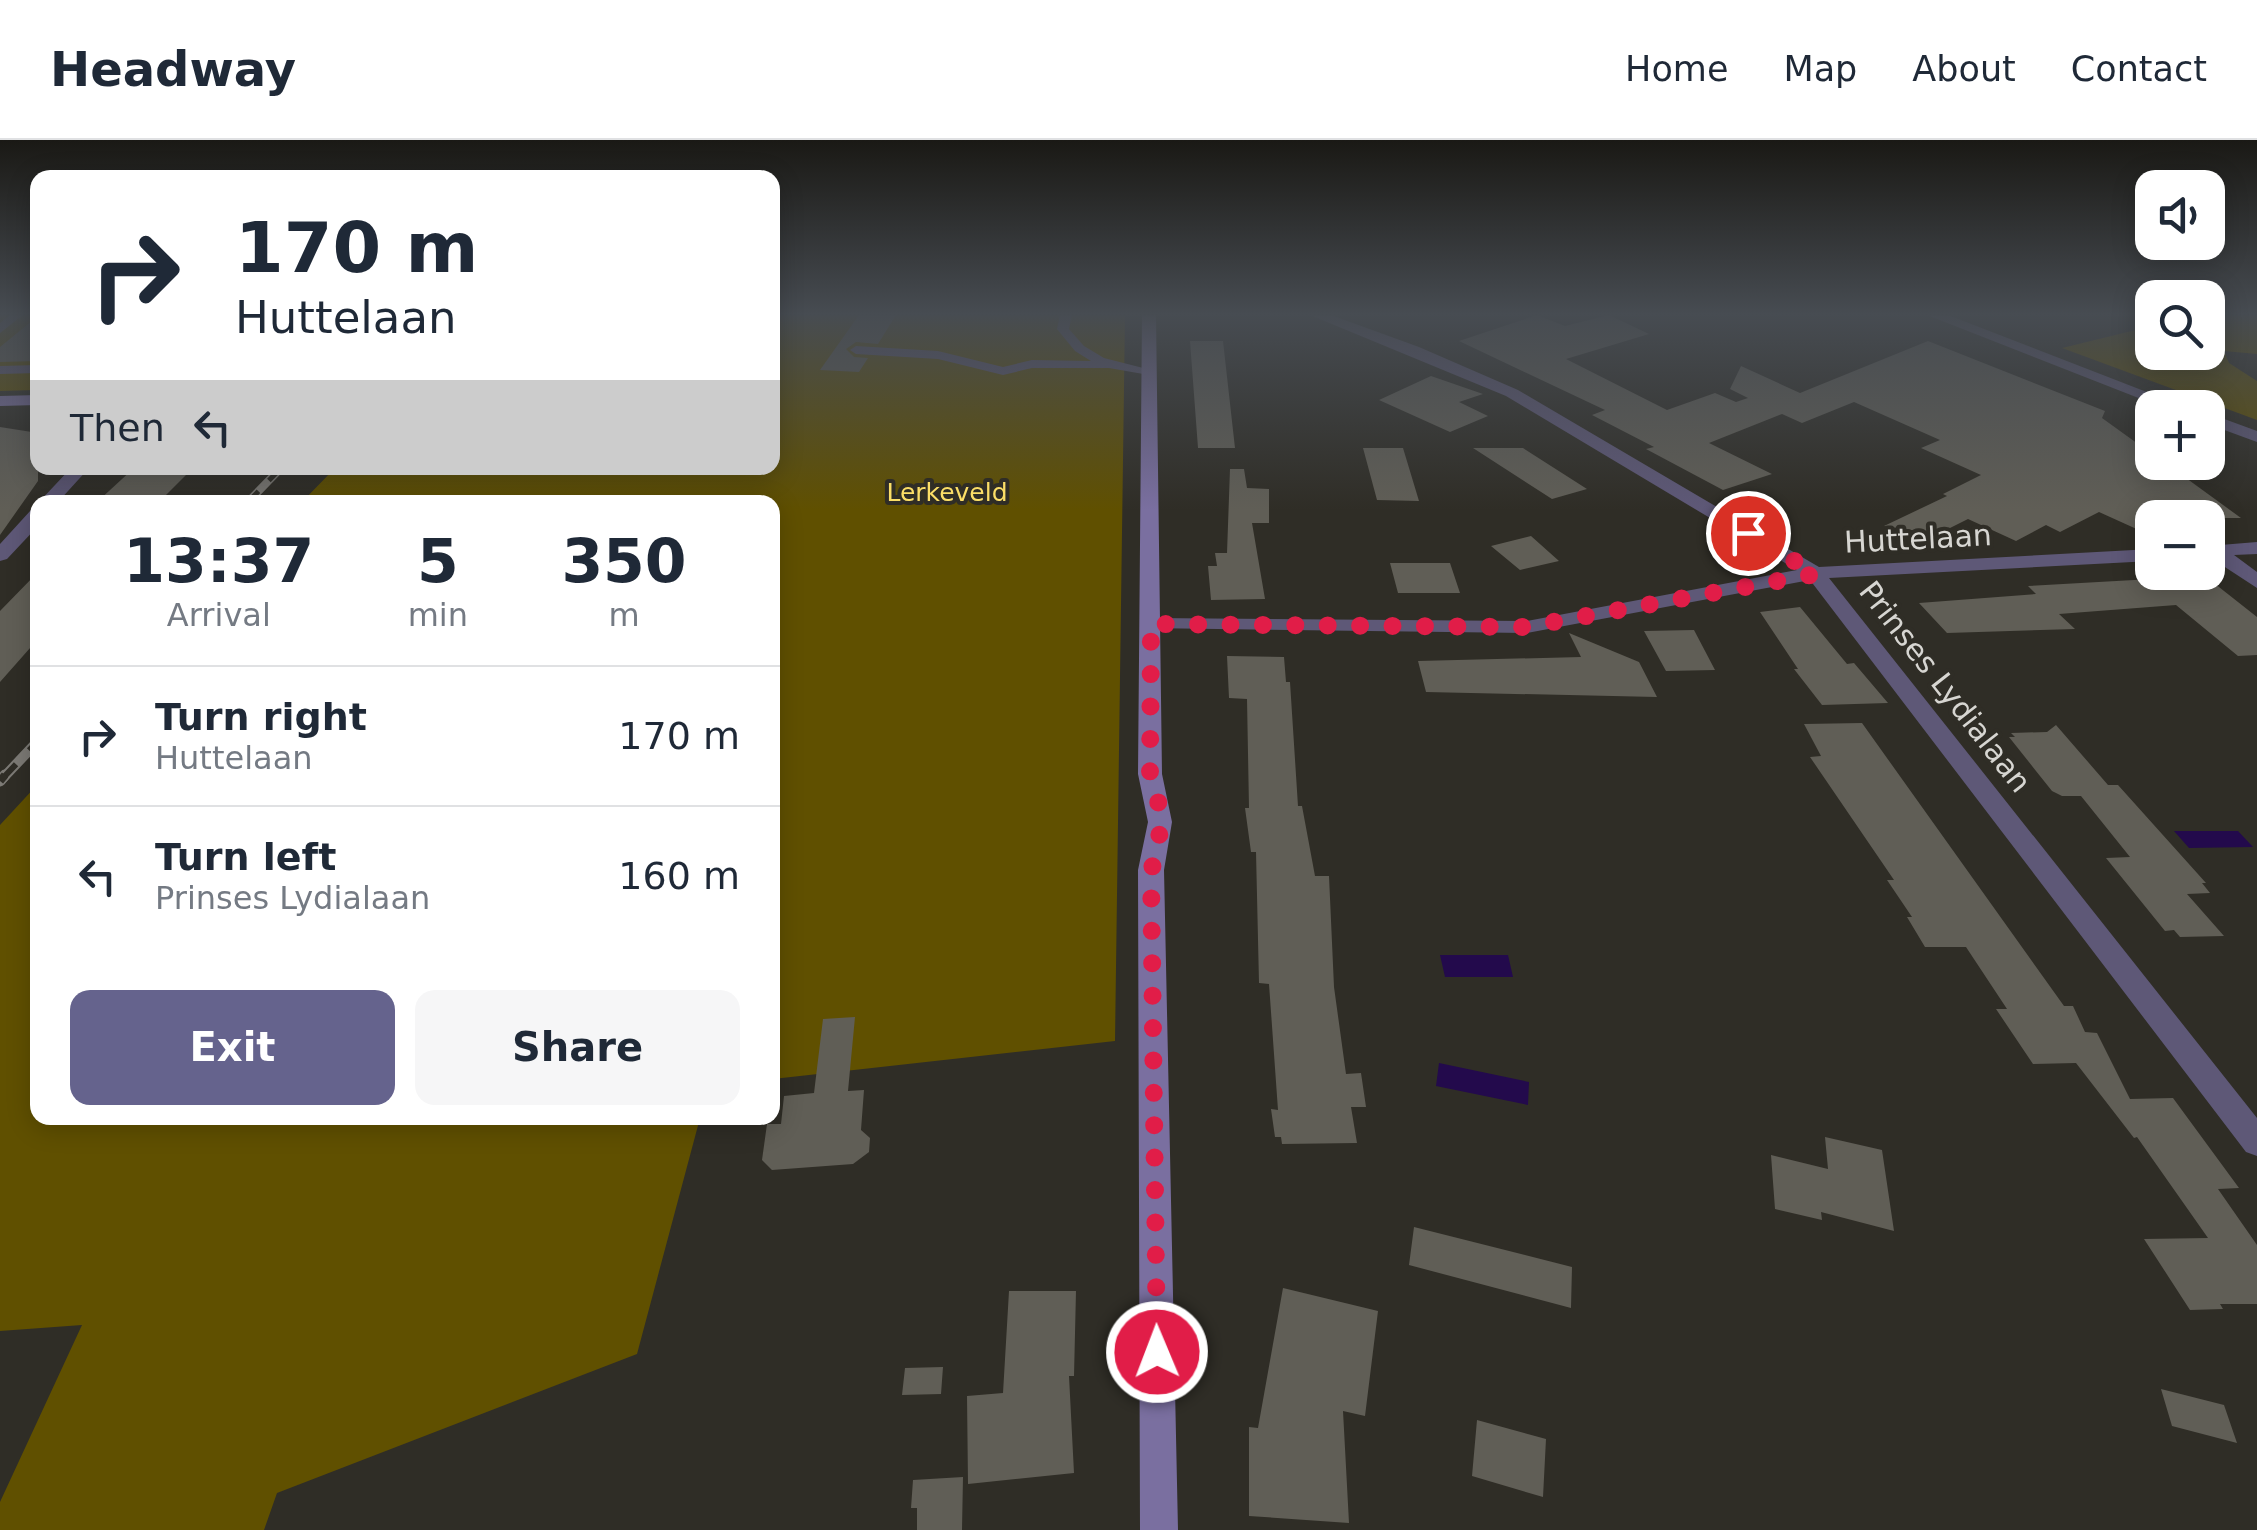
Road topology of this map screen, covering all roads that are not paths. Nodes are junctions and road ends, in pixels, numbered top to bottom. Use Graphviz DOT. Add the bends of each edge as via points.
graph roads {
  1 [pos="1149,380"];
  2 [pos="1479,380"];
  3 [pos="2106,380"];
  4 [pos="2135,391"];
  5 [pos="30,400"];
  6 [pos="0,401"];
  7 [pos="2225,424"];
  8 [pos="2257,436"];
  9 [pos="73,475"];
  10 [pos="55,495"];
  11 [pos="30,523"];
  12 [pos="2257,548"];
  13 [pos="2225,550"];
  14 [pos="0,555"];
  15 [pos="2135,556"];
  16 [pos="2225,560"];
  17 [pos="1816,574"];
  18 [pos="2257,582"];
  19 [pos="1151,624"];
  20 [pos="2257,1142"];
  21 [pos="1159,1530"];
  1 -- 19 [label="street"];
  2 -- 17 [label="street, Prinses Lydialaan"];
  3 -- 4 [label="street"];
  5 -- 6 [label="street"];
  7 -- 8 [label="street"];
  9 -- 10 [label="street"];
  11 -- 14 [label="street"];
  12 -- 13 [label="street"];
  15 -- 17 [label="street, Huttelaan"];
  16 -- 18 [label="street"];
  17 -- 19 [label="street, Huttelaan" via="1526,627"];
  17 -- 20 [label="street, Prinses Lydialaan"];
  19 -- 21 [label="street" via="1150,774 1159,795 1158,854 1151,870"];
}
